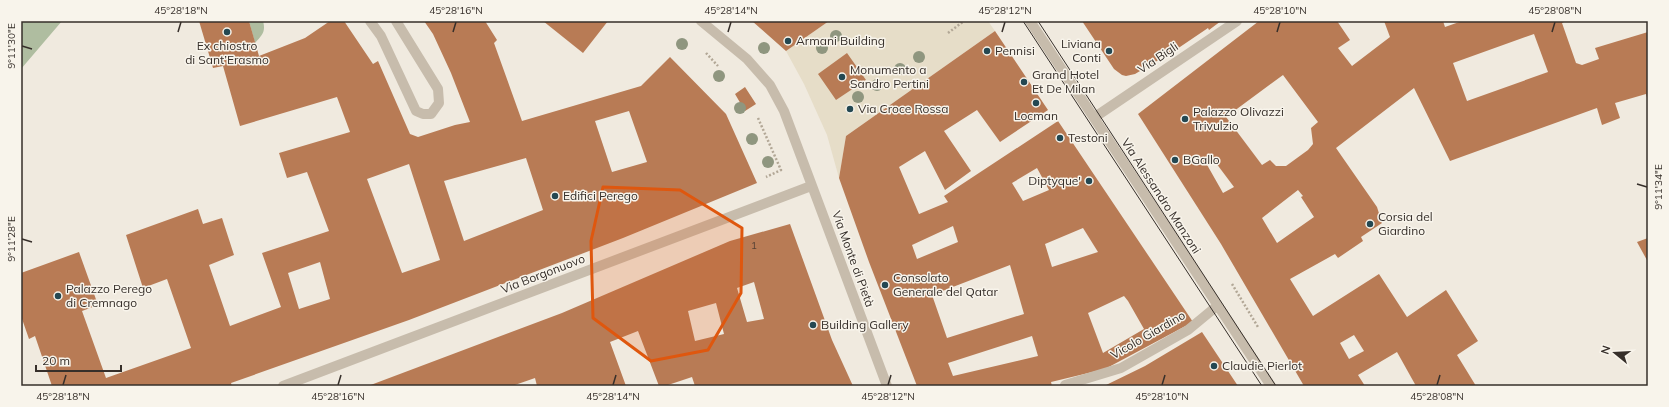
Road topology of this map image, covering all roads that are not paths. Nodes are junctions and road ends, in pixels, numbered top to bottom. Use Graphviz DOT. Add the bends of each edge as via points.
graph roads {
  1 [pos="370,21"];
  2 [pos="396,21"];
  3 [pos="702,21"];
  4 [pos="1030,21"];
  5 [pos="1237,21"];
  6 [pos="1095,117"];
  7 [pos="811,186"];
  8 [pos="1216,306"];
  9 [pos="1065,385"];
  10 [pos="283,386"];
  11 [pos="887,386"];
  12 [pos="1270,386"];
  1 -- 2 [label="street" via="381,36 416,111 432,114 439,103 438,89"];
  3 -- 7 [label="street, Via Monte di Pietà" via="747,59 770,85 784,111"];
  4 -- 6 [label="street, Via Alessandro Manzoni"];
  5 -- 6 [label="street, Via Bigli"];
  6 -- 8 [label="street, Via Alessandro Manzoni"];
  7 -- 10 [label="street, Via Borgonuovo"];
  7 -- 11 [label="street, Via Monte di Pietà"];
  8 -- 9 [label="street, Vicolo Giardino" via="1188,330 1121,368"];
  8 -- 12 [label="street, Via Alessandro Manzoni"];
}
